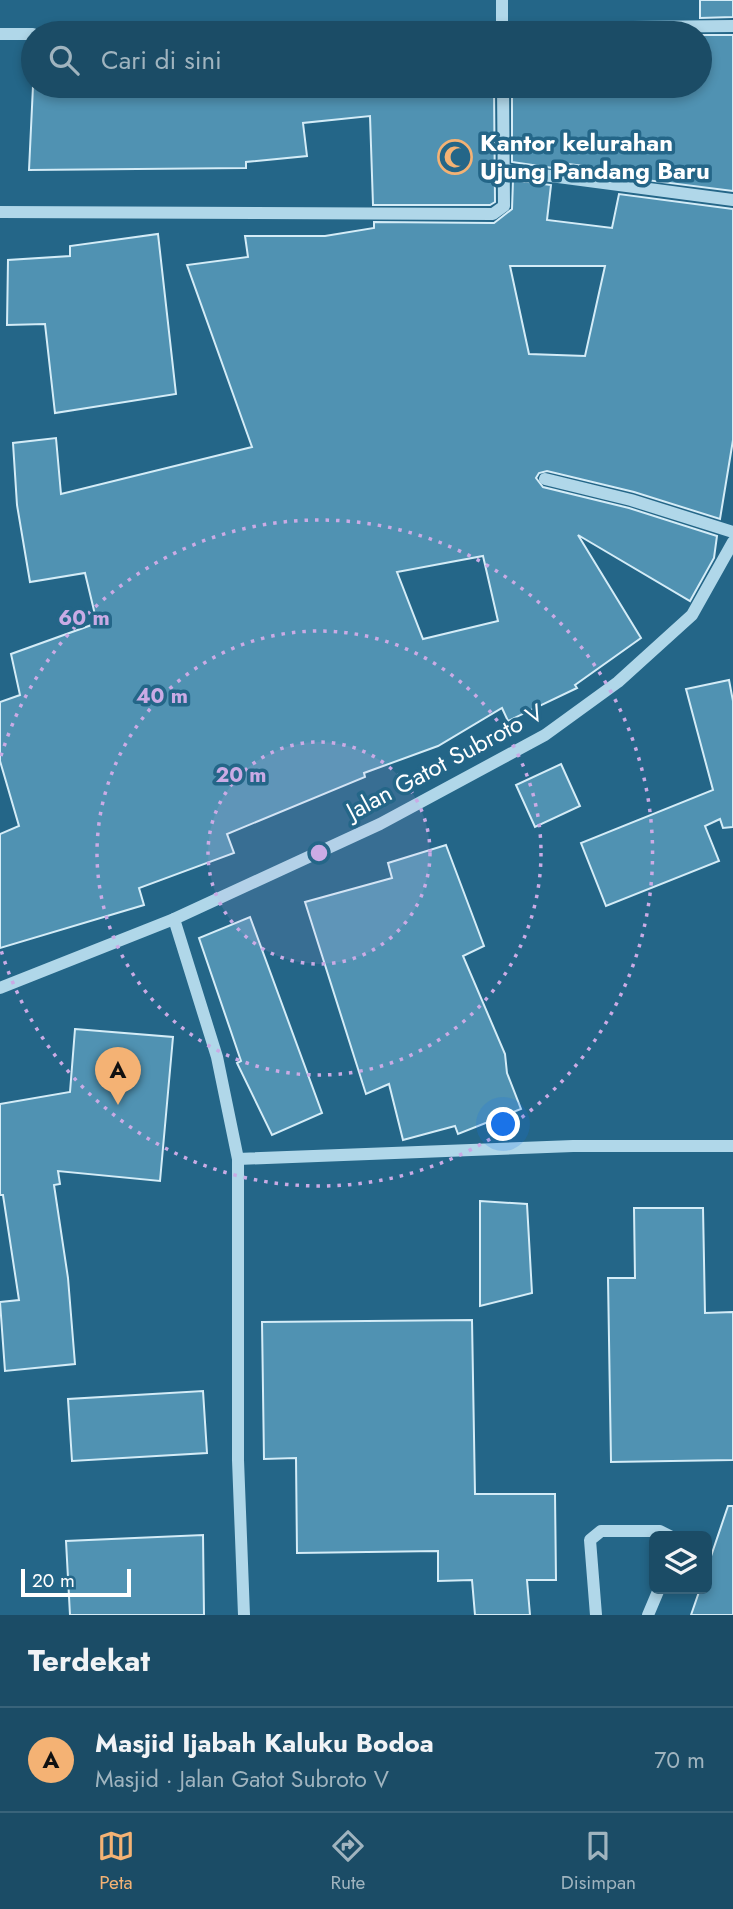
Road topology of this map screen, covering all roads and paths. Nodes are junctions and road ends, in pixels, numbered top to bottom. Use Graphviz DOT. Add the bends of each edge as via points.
graph roads {
  1 [pos="502,0"];
  2 [pos="502,21"];
  3 [pos="712,26"];
  4 [pos="733,26"];
  5 [pos="0,34"];
  6 [pos="21,34"];
  7 [pos="503,98"];
  8 [pos="505,170"];
  9 [pos="733,200"];
  10 [pos="0,212"];
  11 [pos="545,480"];
  12 [pos="733,532"];
  13 [pos="733,542"];
  14 [pos="174,919"];
  15 [pos="0,988"];
  16 [pos="733,1146"];
  17 [pos="238,1159"];
  18 [pos="649,1531"];
  19 [pos="657,1594"];
  20 [pos="244,1615"];
  21 [pos="596,1615"];
  22 [pos="648,1615"];
  1 -- 2 [label="street"];
  3 -- 4 [label="street"];
  5 -- 6 [label="street"];
  7 -- 8 [label="street"];
  8 -- 9 [label="street"];
  8 -- 10 [label="street" via="504,206 493,214"];
  11 -- 12 [label="street" via="631,500"];
  13 -- 14 [label="street, Jalan Gatot Subroto V" via="692,615 618,682 545,735 380,824"];
  14 -- 15 [label="street, Jalan Gatot Subroto V"];
  14 -- 17 [label="street" via="217,1057"];
  16 -- 17 [label="street" via="573,1146"];
  17 -- 20 [label="street" via="238,1460"];
  18 -- 21 [label="street" via="601,1531 590,1540"];
  19 -- 22 [label="street"];
}
